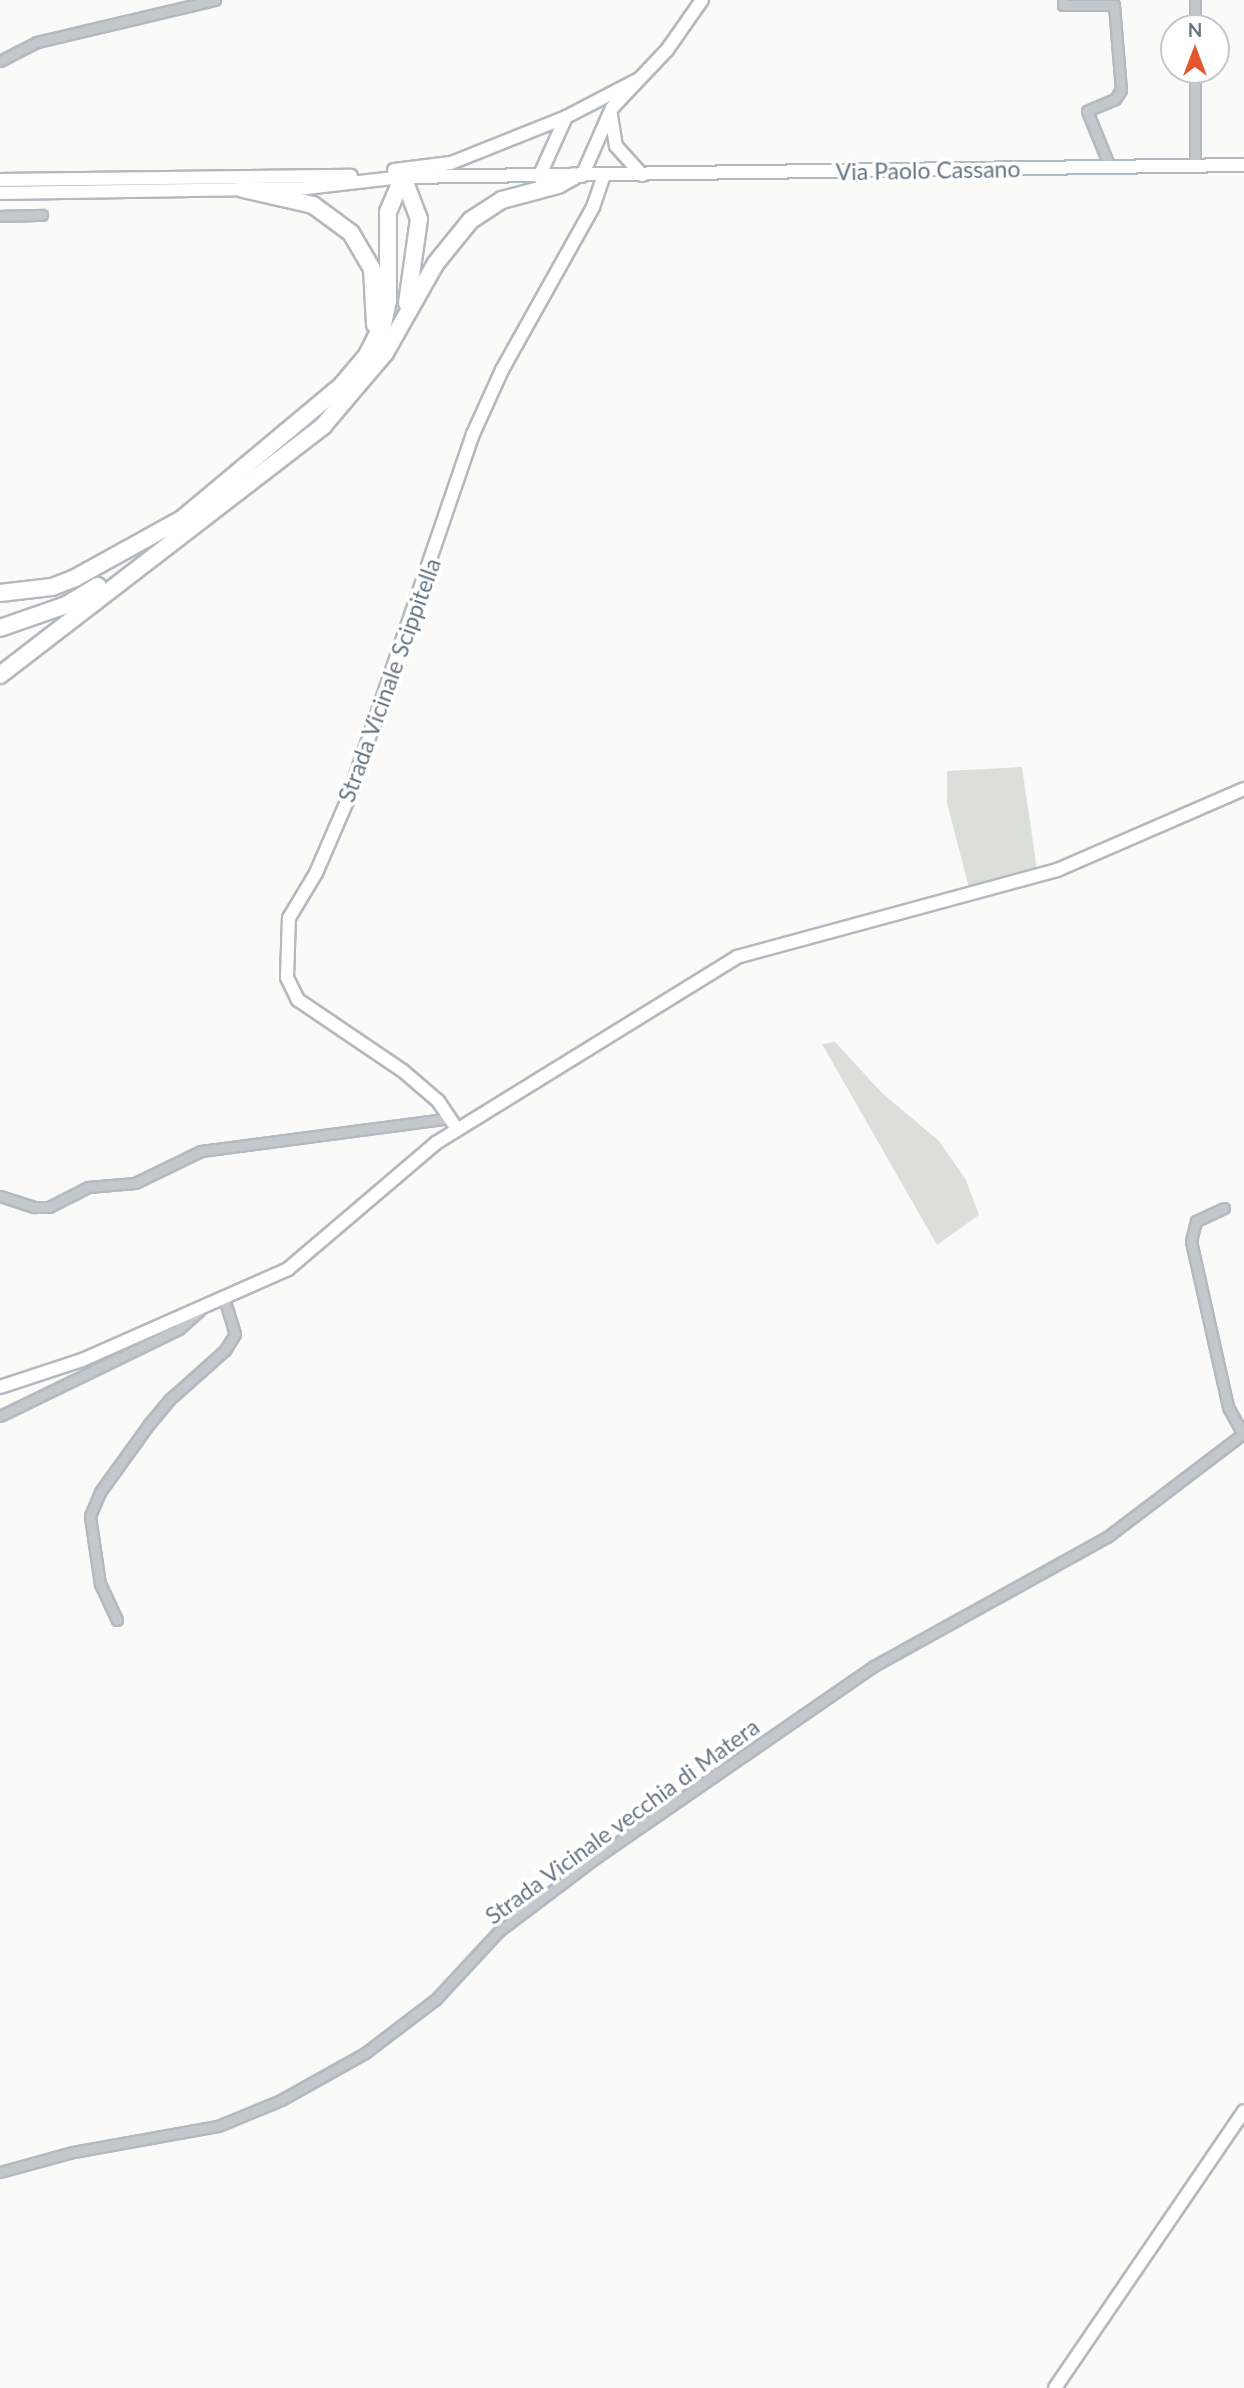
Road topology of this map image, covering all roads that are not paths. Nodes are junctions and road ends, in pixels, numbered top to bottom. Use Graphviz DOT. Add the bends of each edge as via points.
graph roads {
  1 [pos="215,0"];
  2 [pos="702,0"];
  3 [pos="1063,0"];
  4 [pos="0,61"];
  5 [pos="637,80"];
  6 [pos="1195,84"];
  7 [pos="612,108"];
  8 [pos="566,117"];
  9 [pos="552,155"];
  10 [pos="1195,166"];
  11 [pos="1244,166"];
  12 [pos="1110,167"];
  13 [pos="608,175"];
  14 [pos="642,175"];
  15 [pos="349,176"];
  16 [pos="574,176"];
  17 [pos="402,177"];
  18 [pos="539,177"];
  19 [pos="0,180"];
  20 [pos="243,189"];
  21 [pos="0,193"];
  22 [pos="42,215"];
  23 [pos="0,216"];
  24 [pos="403,322"];
  25 [pos="372,346"];
  26 [pos="182,519"];
  27 [pos="201,521"];
  28 [pos="131,563"];
  29 [pos="0,593"];
  30 [pos="0,628"];
  31 [pos="0,675"];
  32 [pos="1244,789"];
  33 [pos="454,1124"];
  34 [pos="0,1196"];
  35 [pos="1224,1209"];
  36 [pos="224,1297"];
  37 [pos="206,1306"];
  38 [pos="0,1388"];
  39 [pos="0,1416"];
  40 [pos="1243,1434"];
  41 [pos="117,1620"];
  42 [pos="1244,2111"];
  43 [pos="0,2172"];
  44 [pos="1055,2388"];
  1 -- 4 [label="street" via="37,41"];
  2 -- 5 [label="street" via="676,40"];
  3 -- 12 [label="street" via="1063,5 1114,5 1121,90 1115,99 1087,111"];
  5 -- 7 [label="street"];
  5 -- 8 [label="street"];
  6 -- 10 [label="street"];
  7 -- 14 [label="street" via="610,128 616,146"];
  7 -- 16 [label="street"];
  8 -- 9 [label="street"];
  8 -- 15 [label="street" via="451,163"];
  9 -- 16 [label="street"];
  9 -- 18 [label="street"];
  10 -- 11 [label="street, Via Paolo Cassano"];
  10 -- 12 [label="street, Via Paolo Cassano"];
  12 -- 14 [label="street, Via Paolo Cassano"];
  13 -- 14 [label="street, Via Paolo Cassano"];
  13 -- 16 [label="street, Via Paolo Cassano"];
  13 -- 33 [label="street, Strada Vicinale Scippitella" via="508,359 473,434 348,799 316,873 289,918 286,968 298,1000 403,1071"];
  15 -- 17 [label="street"];
  15 -- 19 [label="street"];
  16 -- 18 [label="street, Via Paolo Cassano"];
  16 -- 24 [label="highway" via="502,200 471,220 436,263"];
  17 -- 18 [label="street, Via Paolo Cassano"];
  17 -- 20 [label="street" via="306,188"];
  17 -- 24 [label="highway" via="419,219 415,271"];
  17 -- 25 [label="highway" via="388,212 388,301"];
  20 -- 21 [label="street"];
  20 -- 25 [label="highway" via="313,205 351,233 366,255 376,286"];
  22 -- 23 [label="street"];
  24 -- 27 [label="highway" via="362,384 323,426"];
  25 -- 26 [label="highway" via="354,372 320,404"];
  26 -- 28 [label="highway"];
  26 -- 29 [label="highway" via="75,578 52,587"];
  27 -- 28 [label="highway"];
  27 -- 31 [label="highway" via="133,568"];
  28 -- 30 [label="highway" via="66,605"];
  32 -- 33 [label="street" via="1057,870 737,957"];
  33 -- 34 [label="street" via="201,1151 135,1184 88,1187 49,1207"];
  33 -- 36 [label="street" via="299,1262"];
  35 -- 40 [label="street" via="1196,1221 1191,1241 1228,1407"];
  36 -- 37 [label="street"];
  36 -- 41 [label="street" via="235,1334 225,1350 170,1399 100,1492 90,1516 100,1584"];
  37 -- 38 [label="street" via="82,1360"];
  37 -- 39 [label="street" via="179,1329"];
  40 -- 43 [label="street, Strada Vicinale vecchia di Matera" via="1107,1537 874,1666 597,1857 499,1931 436,1999 365,2053 281,2100 218,2126 73,2152"];
  42 -- 44 [label="street"];
}
